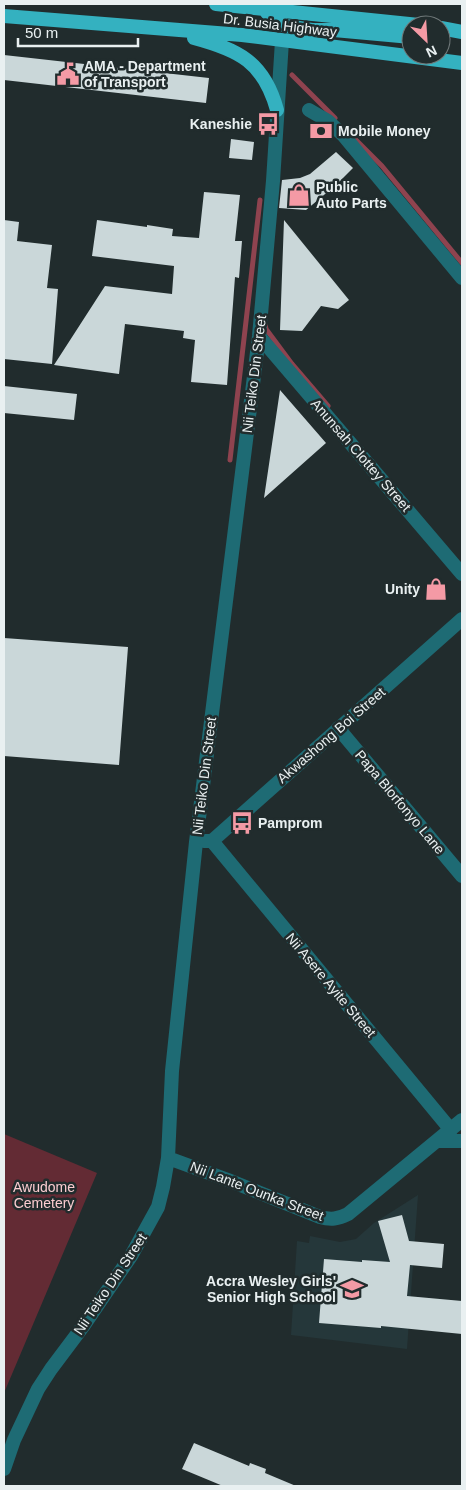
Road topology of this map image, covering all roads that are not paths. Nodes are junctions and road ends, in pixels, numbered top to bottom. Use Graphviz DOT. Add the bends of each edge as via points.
graph roads {
  1 [pos="216,4"];
  2 [pos="265,10"];
  3 [pos="4,16"];
  4 [pos="401,23"];
  5 [pos="166,30"];
  6 [pos="401,36"];
  7 [pos="282,41"];
  8 [pos="462,63"];
  9 [pos="277,110"];
  10 [pos="309,110"];
  11 [pos="462,278"];
  12 [pos="259,336"];
  13 [pos="462,574"];
  14 [pos="462,619"];
  15 [pos="338,728"];
  16 [pos="212,841"];
  17 [pos="196,842"];
  18 [pos="462,876"];
  19 [pos="462,1120"];
  20 [pos="451,1130"];
  21 [pos="438,1141"];
  22 [pos="462,1141"];
  23 [pos="168,1158"];
  24 [pos="4,1469"];
  1 -- 2 [label="highway, Dr. Busia Highway"];
  2 -- 4 [label="highway, Dr. Busia Highway"];
  2 -- 6 [label="highway" via="274,21 286,26"];
  3 -- 5 [label="highway, Dr. Busia Highway"];
  5 -- 7 [label="highway, Dr. Busia Highway"];
  5 -- 9 [label="highway" via="216,44 256,67 268,82"];
  7 -- 8 [label="highway, Dr. Busia Highway"];
  7 -- 9 [label="street, Nii Teiko Din Street"];
  9 -- 12 [label="street, Nii Teiko Din Street"];
  10 -- 11 [label="street" via="344,136"];
  12 -- 13 [label="street, Anunsah Clottey Street"];
  12 -- 17 [label="street, Nii Teiko Din Street"];
  14 -- 15 [label="street, Akwashong Boi Street"];
  15 -- 16 [label="street, Akwashong Boi Street"];
  15 -- 18 [label="street, Papa Blorfonyo Lane"];
  16 -- 17 [label="street"];
  16 -- 20 [label="street, Nii Asere Ayite Street"];
  17 -- 23 [label="street, Nii Teiko Din Street" via="172,1071"];
  19 -- 20 [label="street, Nii Lante Ounka Street"];
  20 -- 21 [label="street, Nii Lante Ounka Street"];
  21 -- 22 [label="street"];
  21 -- 23 [label="street, Nii Lante Ounka Street" via="348,1214 329,1220"];
  23 -- 24 [label="street, Nii Teiko Din Street" via="158,1207 148,1227 132,1256 38,1389"];
}
